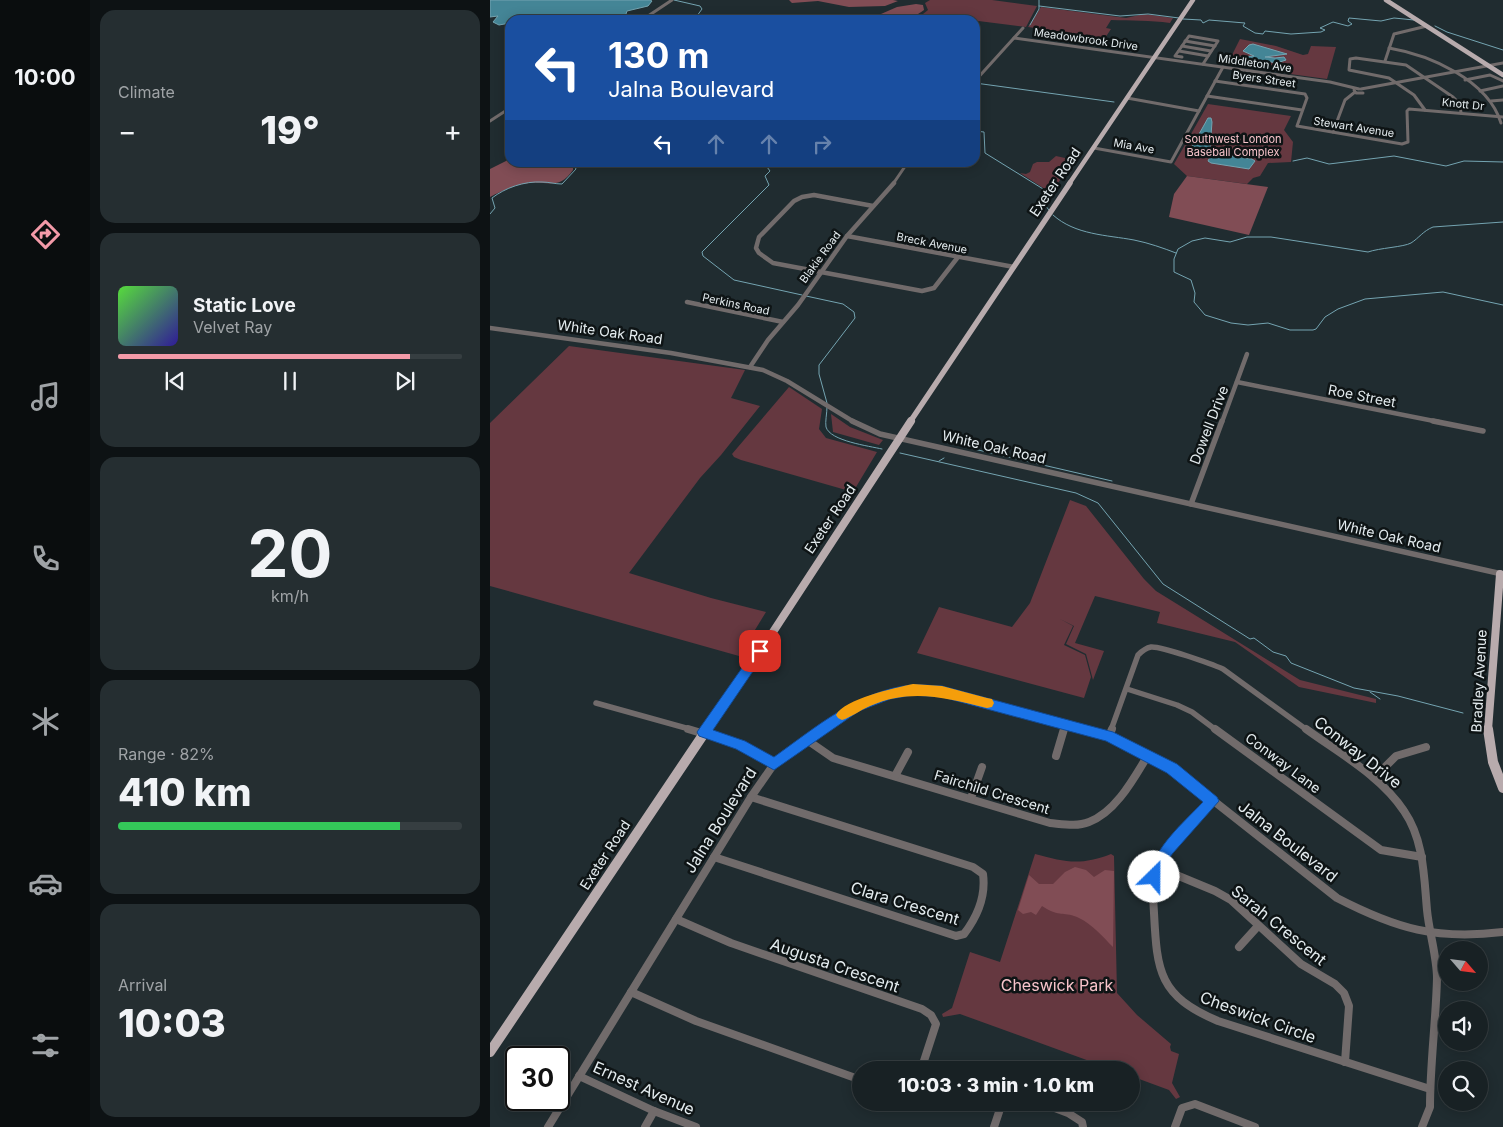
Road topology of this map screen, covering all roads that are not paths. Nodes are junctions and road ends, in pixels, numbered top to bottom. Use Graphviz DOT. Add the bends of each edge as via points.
graph roads {
  1 [pos="1193,0"];
  2 [pos="1386,0"];
  3 [pos="670,1"];
  4 [pos="649,15"];
  5 [pos="1427,26"];
  6 [pos="1023,28"];
  7 [pos="1014,38"];
  8 [pos="1182,46"];
  9 [pos="1389,48"];
  10 [pos="1178,51"];
  11 [pos="1211,51"];
  12 [pos="1208,56"];
  13 [pos="1155,57"];
  14 [pos="1204,62"];
  15 [pos="1385,62"];
  16 [pos="1503,64"];
  17 [pos="1489,66"];
  18 [pos="1223,67"];
  19 [pos="1454,73"];
  20 [pos="980,75"];
  21 [pos="1503,75"];
  22 [pos="1426,78"];
  23 [pos="1464,80"];
  24 [pos="1216,81"];
  25 [pos="1503,81"];
  26 [pos="1397,84"];
  27 [pos="1503,86"];
  28 [pos="1358,91"];
  29 [pos="1480,91"];
  30 [pos="1207,96"];
  31 [pos="1127,98"];
  32 [pos="1503,100"];
  33 [pos="1491,101"];
  34 [pos="1302,110"];
  35 [pos="1425,110"];
  36 [pos="505,111"];
  37 [pos="1199,111"];
  38 [pos="1461,113"];
  39 [pos="1501,117"];
  40 [pos="490,121"];
  41 [pos="1501,124"];
  42 [pos="1333,132"];
  43 [pos="1094,148"];
  44 [pos="906,167"];
  45 [pos="873,206"];
  46 [pos="847,236"];
  47 [pos="958,256"];
  48 [pos="1014,267"];
  49 [pos="821,272"];
  50 [pos="686,302"];
  51 [pos="783,322"];
  52 [pos="490,328"];
  53 [pos="1248,354"];
  54 [pos="750,366"];
  55 [pos="1237,382"];
  56 [pos="1483,431"];
  57 [pos="900,439"];
  58 [pos="1191,504"];
  59 [pos="1502,574"];
  60 [pos="1127,689"];
  61 [pos="596,703"];
  62 [pos="1065,725"];
  63 [pos="704,732"];
  64 [pos="1109,736"];
  65 [pos="807,740"];
  66 [pos="1426,747"];
  67 [pos="908,752"];
  68 [pos="1148,755"];
  69 [pos="1056,756"];
  70 [pos="774,764"];
  71 [pos="982,767"];
  72 [pos="894,776"];
  73 [pos="1374,778"];
  74 [pos="1503,788"];
  75 [pos="751,797"];
  76 [pos="971,798"];
  77 [pos="1212,801"];
  78 [pos="714,856"];
  79 [pos="1422,856"];
  80 [pos="1157,867"];
  81 [pos="676,919"];
  82 [pos="1258,926"];
  83 [pos="1503,932"];
  84 [pos="1429,934"];
  85 [pos="1239,947"];
  86 [pos="631,992"];
  87 [pos="490,1052"];
  88 [pos="924,1061"];
  89 [pos="1345,1062"];
  90 [pos="579,1076"];
  91 [pos="852,1077"];
  92 [pos="1430,1089"];
  93 [pos="654,1110"];
  94 [pos="999,1111"];
  95 [pos="1063,1111"];
  96 [pos="548,1127"];
  97 [pos="645,1127"];
  98 [pos="696,1127"];
  99 [pos="994,1127"];
  100 [pos="1083,1127"];
  101 [pos="1176,1127"];
  102 [pos="1255,1127"];
  103 [pos="1422,1127"];
  1 -- 13 [label="main road, Exeter Road"];
  2 -- 5 [label="main road"];
  3 -- 4 [label="street"];
  5 -- 9 [label="street" via="1394,34"];
  5 -- 17 [label="main road"];
  6 -- 7 [label="street"];
  7 -- 13 [label="street, Meadowbrook Drive"];
  7 -- 20 [label="street"];
  8 -- 10 [label="street"];
  8 -- 11 [label="street"];
  8 -- 11 [label="street" via="1189,36 1218,41"];
  9 -- 15 [label="street"];
  9 -- 19 [label="street" via="1433,59"];
  10 -- 12 [label="street"];
  10 -- 14 [label="street" via="1175,56"];
  11 -- 12 [label="street"];
  12 -- 14 [label="street"];
  13 -- 14 [label="street, Middleton Ave"];
  13 -- 31 [label="main road, Exeter Road"];
  14 -- 18 [label="street, Middleton Ave"];
  15 -- 22 [label="street" via="1406,65"];
  15 -- 26 [label="street" via="1352,58 1348,68 1353,72 1384,76"];
  16 -- 17 [label="street, Middleton Ave"];
  17 -- 19 [label="street, Middleton Ave"];
  17 -- 21 [label="main road"];
  18 -- 24 [label="street"];
  18 -- 28 [label="street, Middleton Ave" via="1330,82"];
  19 -- 22 [label="street, Middleton Ave"];
  19 -- 23 [label="street"];
  22 -- 26 [label="street, Middleton Ave"];
  22 -- 38 [label="street" via="1453,97 1460,104"];
  23 -- 25 [label="street" via="1490,75"];
  23 -- 29 [label="street"];
  24 -- 30 [label="street"];
  24 -- 34 [label="street, Byers Street" via="1305,94 1307,98"];
  26 -- 28 [label="street, Middleton Ave"];
  26 -- 35 [label="street" via="1419,99"];
  27 -- 29 [label="street"];
  28 -- 42 [label="street" via="1345,100"];
  29 -- 33 [label="street"];
  30 -- 34 [label="street"];
  30 -- 37 [label="street"];
  31 -- 37 [label="street"];
  31 -- 43 [label="main road, Exeter Road"];
  32 -- 33 [label="street"];
  33 -- 39 [label="street"];
  34 -- 42 [label="street, Stewart Avenue" via="1297,126"];
  35 -- 38 [label="street, Knott Dr"];
  35 -- 42 [label="street, Stewart Avenue" via="1408,110 1407,143"];
  36 -- 40 [label="street"];
  37 -- 43 [label="street, Mia Ave" via="1171,162"];
  38 -- 39 [label="street, Knott Dr"];
  39 -- 41 [label="street"];
  43 -- 48 [label="main road, Exeter Road"];
  44 -- 45 [label="street, Blakie Road"];
  45 -- 46 [label="street, Blakie Road"];
  45 -- 49 [label="street" via="814,195 802,197 794,201 758,240 759,253 773,263"];
  46 -- 47 [label="street, Breck Avenue"];
  46 -- 49 [label="street, Blakie Road"];
  47 -- 48 [label="street, Breck Avenue"];
  47 -- 49 [label="street" via="934,288 926,291"];
  48 -- 57 [label="main road, Exeter Road"];
  49 -- 51 [label="street, Blakie Road"];
  50 -- 51 [label="street, Perkins Road"];
  51 -- 54 [label="street, Blakie Road"];
  52 -- 54 [label="street, White Oak Road"];
  53 -- 55 [label="street, Dowell Drive"];
  54 -- 57 [label="street, White Oak Road" via="778,376 860,426"];
  55 -- 56 [label="street, Roe Street"];
  55 -- 58 [label="street, Dowell Drive"];
  57 -- 58 [label="street, White Oak Road"];
  57 -- 63 [label="main road, Exeter Road"];
  58 -- 59 [label="street, White Oak Road"];
  59 -- 74 [label="main road, Bradley Avenue" via="1488,729 1492,756"];
  60 -- 64 [label="street, Conway Drive"];
  60 -- 73 [label="street, Conway Drive" via="1138,655 1143,650 1153,647 1210,663 1223,669"];
  60 -- 79 [label="street, Conway Lane" via="1192,712 1381,850"];
  61 -- 63 [label="street"];
  62 -- 64 [label="street, Jalna Boulevard"];
  62 -- 65 [label="street, Jalna Boulevard" via="942,691 913,690 864,702"];
  62 -- 69 [label="street"];
  63 -- 70 [label="street" via="741,745"];
  63 -- 87 [label="main road, Exeter Road"];
  64 -- 68 [label="street, Jalna Boulevard"];
  65 -- 70 [label="street, Jalna Boulevard"];
  65 -- 72 [label="street, Fairchild Crescent" via="833,758"];
  66 -- 73 [label="street" via="1396,756"];
  67 -- 72 [label="street"];
  68 -- 76 [label="street, Fairchild Crescent" via="1127,786 1101,815 1090,821 1072,825 1050,823"];
  68 -- 77 [label="street, Jalna Boulevard" via="1172,768"];
  70 -- 75 [label="street, Jalna Boulevard"];
  71 -- 76 [label="street"];
  72 -- 76 [label="street, Fairchild Crescent"];
  73 -- 79 [label="street, Conway Drive" via="1387,788 1408,814"];
  75 -- 78 [label="street, Jalna Boulevard"];
  75 -- 78 [label="street, Clara Crescent" via="973,867 984,874 985,882 972,923 964,934 956,936"];
  77 -- 80 [label="street, Cheswick Circle" via="1168,849"];
  77 -- 84 [label="street, Jalna Boulevard" via="1337,898 1393,925"];
  78 -- 81 [label="street, Jalna Boulevard"];
  79 -- 84 [label="street, Conway Drive"];
  80 -- 82 [label="street, Sarah Crescent" via="1215,891"];
  80 -- 89 [label="street, Cheswick Circle" via="1153,895 1158,963 1166,983 1179,1000 1197,1013 1218,1021"];
  81 -- 86 [label="street, Jalna Boulevard"];
  81 -- 88 [label="street, Augusta Crescent" via="731,943 922,1009 936,1024"];
  82 -- 85 [label="street"];
  82 -- 89 [label="street, Sarah Crescent" via="1301,964 1344,993 1349,1006"];
  83 -- 84 [label="street, Jalna Boulevard" via="1477,936"];
  84 -- 92 [label="street, Conway Drive" via="1437,975"];
  86 -- 90 [label="street, Jalna Boulevard"];
  86 -- 91 [label="street" via="696,1021"];
  89 -- 92 [label="street, Cheswick Circle"];
  90 -- 93 [label="street, Ernest Avenue"];
  90 -- 96 [label="street, Jalna Boulevard"];
  92 -- 103 [label="street, Conway Drive" via="1430,1107"];
  93 -- 97 [label="street"];
  93 -- 98 [label="street, Ernest Avenue"];
  94 -- 99 [label="street"];
  95 -- 100 [label="street" via="1082,1122"];
  101 -- 102 [label="street" via="1182,1108 1195,1104"];
}
